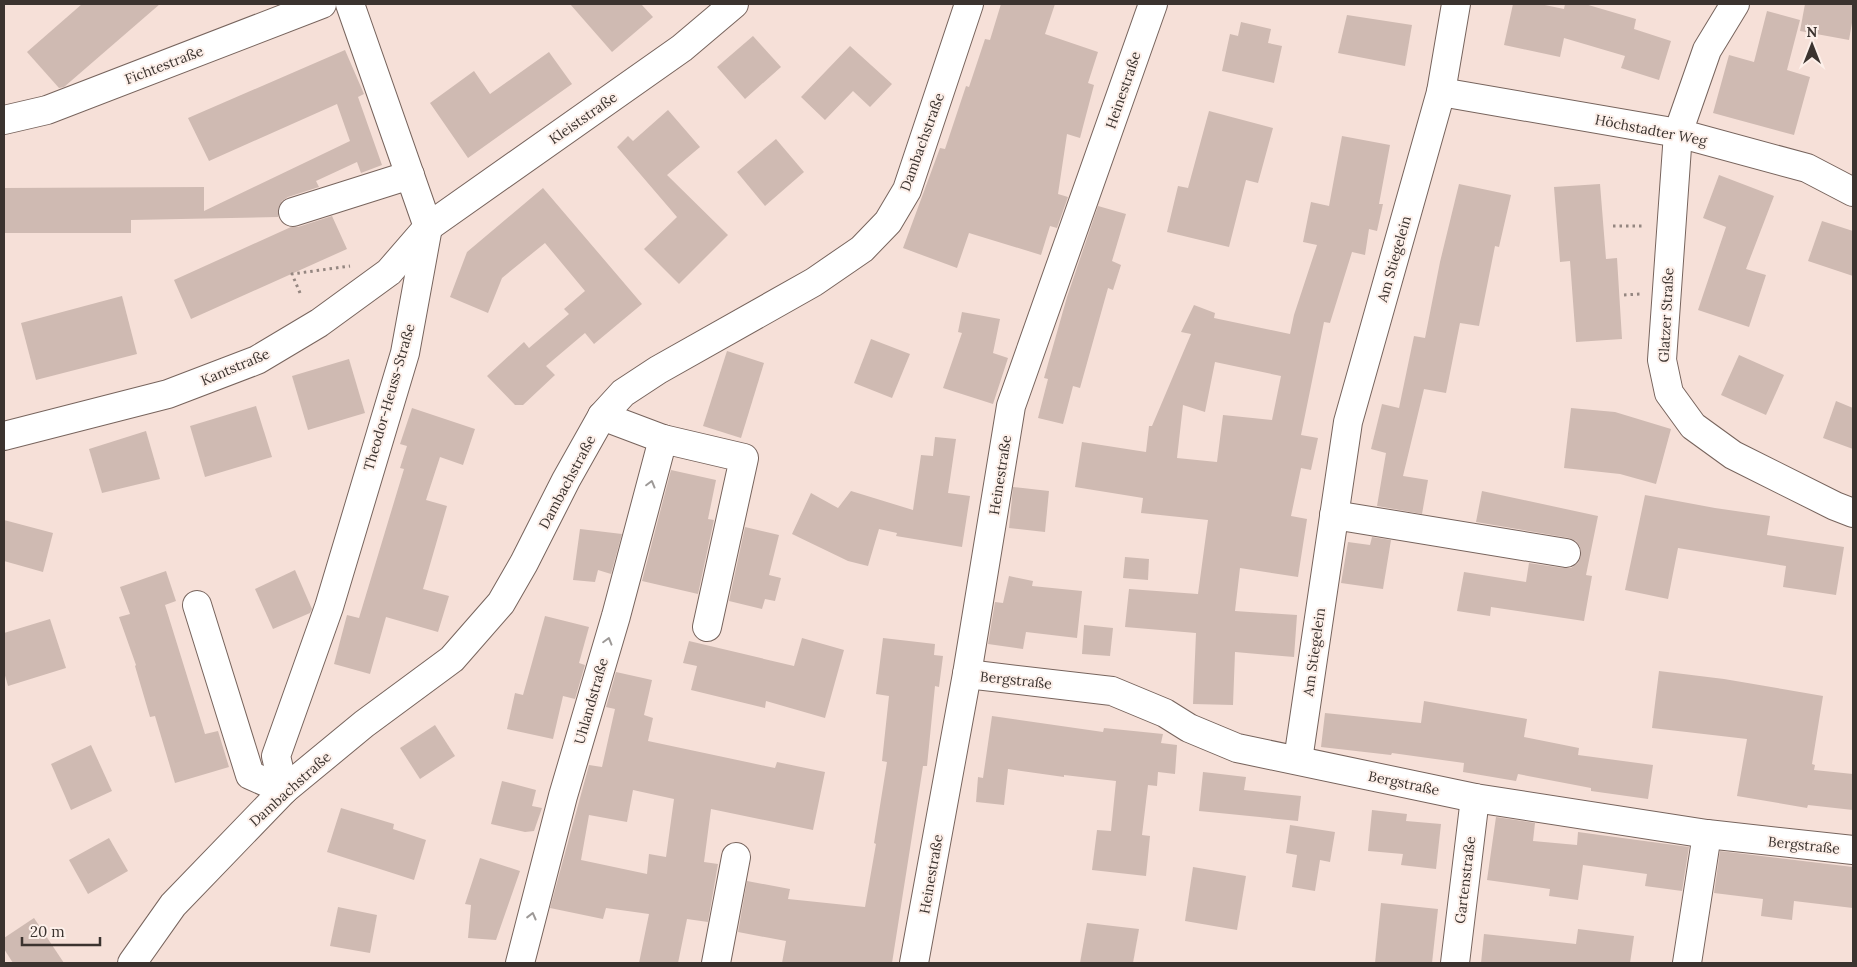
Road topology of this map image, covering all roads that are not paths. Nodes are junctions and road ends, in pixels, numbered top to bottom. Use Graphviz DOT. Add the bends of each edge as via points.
graph roads {
  1 [pos="322,4"];
  2 [pos="350,4"];
  3 [pos="734,4"];
  4 [pos="969,4"];
  5 [pos="1154,4"];
  6 [pos="1456,4"];
  7 [pos="1735,4"];
  8 [pos="1441,92"];
  9 [pos="4,120"];
  10 [pos="1678,133"];
  11 [pos="410,175"];
  12 [pos="1853,192"];
  13 [pos="293,212"];
  14 [pos="428,227"];
  15 [pos="602,416"];
  16 [pos="4,436"];
  17 [pos="663,439"];
  18 [pos="1853,513"];
  19 [pos="1334,515"];
  20 [pos="1566,553"];
  21 [pos="198,605"];
  22 [pos="707,627"];
  23 [pos="967,674"];
  24 [pos="1298,760"];
  25 [pos="284,790"];
  26 [pos="1475,798"];
  27 [pos="1707,834"];
  28 [pos="1853,850"];
  29 [pos="736,857"];
  30 [pos="132,963"];
  31 [pos="520,963"];
  32 [pos="716,963"];
  33 [pos="914,963"];
  34 [pos="1455,963"];
  35 [pos="1688,963"];
  1 -- 9 [label="street, Fichtestraße" via="47,110"];
  2 -- 11 [label="street, Theodor-Heuss-Straße"];
  3 -- 14 [label="street, Kleiststraße" via="682,48"];
  4 -- 15 [label="street, Dambachstraße" via="907,190 888,222 862,248 814,282 658,370 623,394"];
  5 -- 23 [label="street, Heinestraße" via="1011,406"];
  6 -- 8 [label="street, Am Stiegelein"];
  7 -- 10 [label="street, Glatzer Straße" via="1707,50"];
  8 -- 10 [label="street, Höchstadter Weg"];
  8 -- 19 [label="street, Am Stiegelein" via="1348,422"];
  10 -- 12 [label="street, Höchstadter Weg" via="1807,168"];
  10 -- 18 [label="street, Glatzer Straße" via="1662,360 1669,394 1693,426 1733,455"];
  11 -- 13 [label="street"];
  11 -- 14 [label="street, Theodor-Heuss-Straße"];
  14 -- 16 [label="street, Kantstraße" via="389,272 319,323 257,360 168,394"];
  14 -- 25 [label="street, Theodor-Heuss-Straße" via="405,353 329,607 276,756"];
  15 -- 17 [label="street"];
  15 -- 25 [label="street, Dambachstraße" via="501,603 452,659 364,724"];
  17 -- 22 [label="street" via="744,458"];
  31 -- 17 [label="street, Uhlandstraße, one-way"];
  19 -- 20 [label="street"];
  19 -- 24 [label="street, Am Stiegelein"];
  21 -- 25 [label="street" via="250,775"];
  23 -- 24 [label="street, Bergstraße" via="1112,691 1237,748"];
  23 -- 33 [label="street, Heinestraße"];
  24 -- 26 [label="street, Bergstraße"];
  25 -- 30 [label="street, Dambachstraße" via="173,905"];
  26 -- 27 [label="street, Bergstraße"];
  26 -- 34 [label="street, Gartenstraße"];
  27 -- 28 [label="street, Bergstraße"];
  27 -- 35 [label="street"];
  29 -- 32 [label="street"];
}
